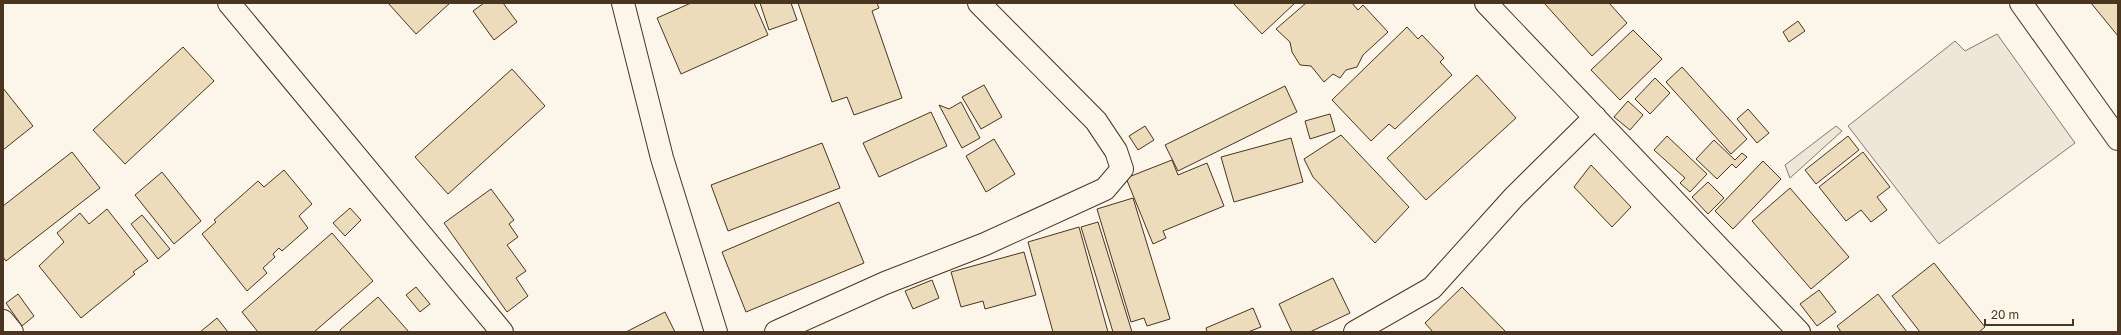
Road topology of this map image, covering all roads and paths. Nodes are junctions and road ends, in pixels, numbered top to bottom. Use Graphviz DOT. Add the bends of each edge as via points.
graph roads {
  1 [pos="229,3"];
  2 [pos="623,3"];
  3 [pos="979,3"];
  4 [pos="1486,3"];
  5 [pos="2027,6"];
  6 [pos="1595,117"];
  7 [pos="2118,139"];
  8 [pos="3,321"];
  9 [pos="12,332"];
  10 [pos="502,332"];
  11 [pos="716,332"];
  12 [pos="776,332"];
  13 [pos="1355,332"];
  14 [pos="1799,332"];
  1 -- 10 [label="street"];
  2 -- 11 [label="street" via="662,158"];
  3 -- 12 [label="street" via="1096,121 1116,151 1122,169 1105,189 985,244 885,282"];
  4 -- 6 [label="street"];
  5 -- 7 [label="street"];
  6 -- 13 [label="street" via="1514,197 1432,288"];
  6 -- 14 [label="street"];
  8 -- 9 [label="street"];
}
